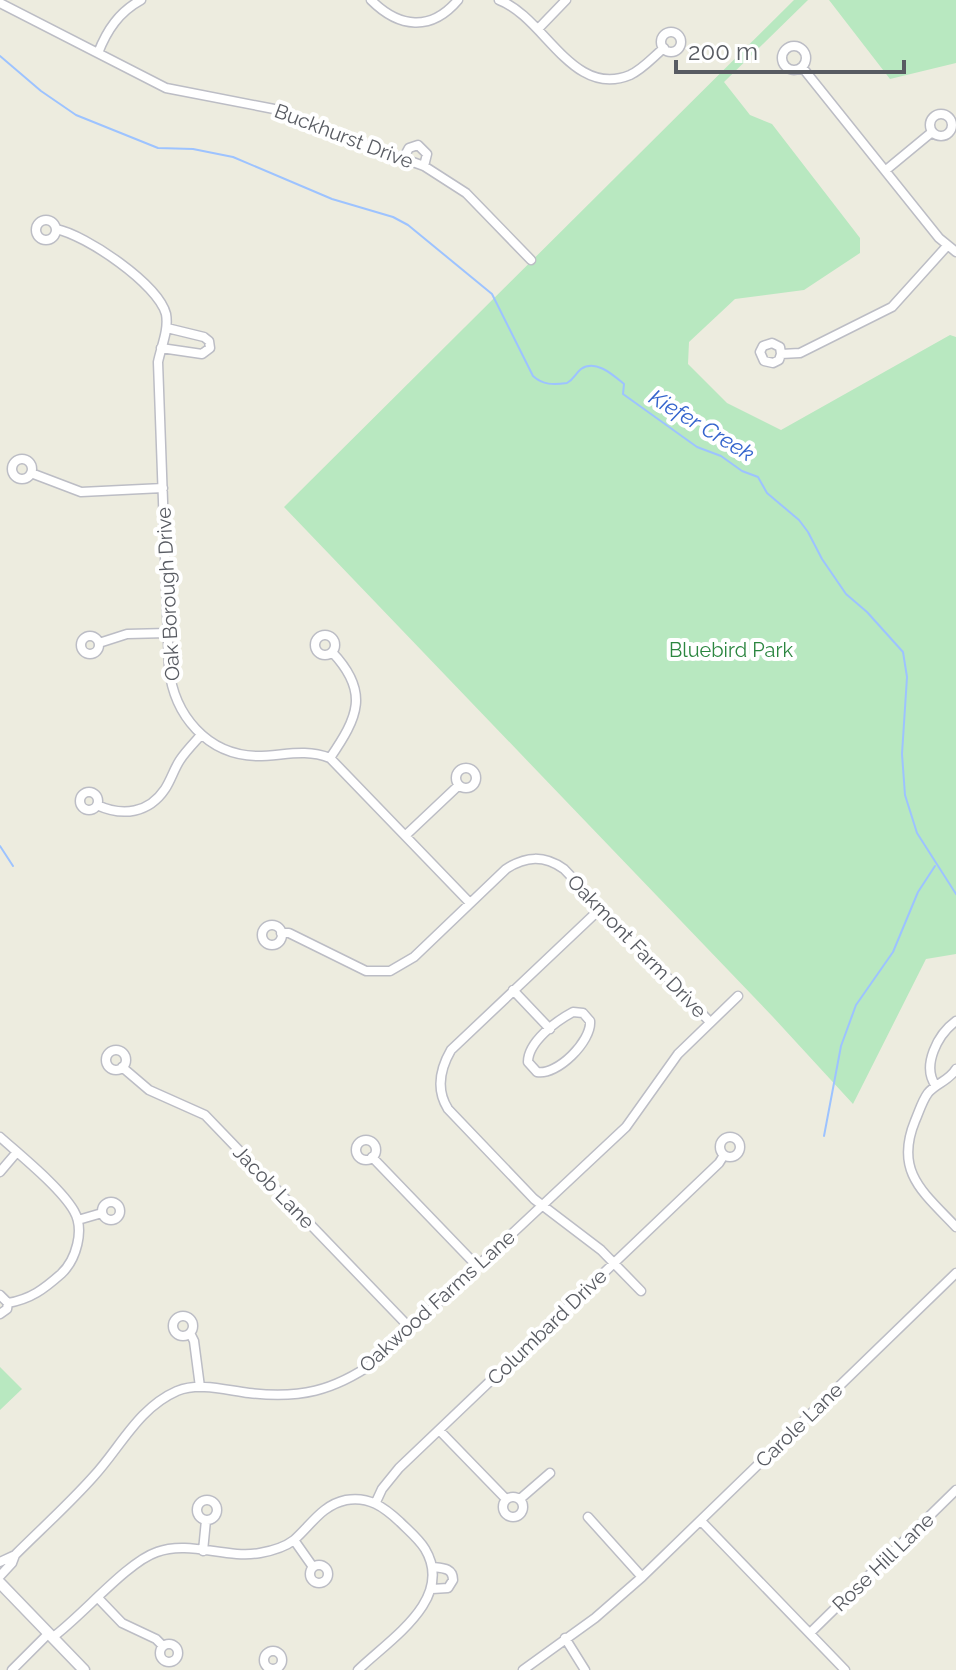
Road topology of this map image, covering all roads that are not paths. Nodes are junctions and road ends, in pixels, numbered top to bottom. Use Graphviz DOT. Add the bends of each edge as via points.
graph roads {
  1 [pos="141,0"];
  2 [pos="371,0"];
  3 [pos="458,0"];
  4 [pos="499,0"];
  5 [pos="566,0"];
  6 [pos="0,3"];
  7 [pos="538,29"];
  8 [pos="664,48"];
  9 [pos="98,53"];
  10 [pos="802,67"];
  11 [pos="932,132"];
  12 [pos="403,159"];
  13 [pos="424,166"];
  14 [pos="886,170"];
  15 [pos="56,229"];
  16 [pos="947,246"];
  17 [pos="956,252"];
  18 [pos="531,260"];
  19 [pos="167,328"];
  20 [pos="161,348"];
  21 [pos="781,354"];
  22 [pos="31,473"];
  23 [pos="163,488"];
  24 [pos="168,633"];
  25 [pos="99,643"];
  26 [pos="332,652"];
  27 [pos="201,735"];
  28 [pos="330,758"];
  29 [pos="459,785"];
  30 [pos="97,805"];
  31 [pos="406,835"];
  32 [pos="470,903"];
  33 [pos="601,908"];
  34 [pos="281,933"];
  35 [pos="513,990"];
  36 [pos="738,996"];
  37 [pos="956,1021"];
  38 [pos="710,1022"];
  39 [pos="550,1029"];
  40 [pos="122,1067"];
  41 [pos="956,1069"];
  42 [pos="936,1086"];
  43 [pos="0,1137"];
  44 [pos="17,1152"];
  45 [pos="724,1155"];
  46 [pos="372,1157"];
  47 [pos="0,1172"];
  48 [pos="541,1206"];
  49 [pos="102,1213"];
  50 [pos="78,1220"];
  51 [pos="956,1227"];
  52 [pos="615,1263"];
  53 [pos="477,1266"];
  54 [pos="956,1273"];
  55 [pos="641,1291"];
  56 [pos="0,1295"];
  57 [pos="8,1303"];
  58 [pos="0,1314"];
  59 [pos="411,1329"];
  60 [pos="190,1333"];
  61 [pos="200,1387"];
  62 [pos="439,1430"];
  63 [pos="550,1473"];
  64 [pos="956,1490"];
  65 [pos="506,1499"];
  66 [pos="520,1499"];
  67 [pos="376,1502"];
  68 [pos="588,1517"];
  69 [pos="206,1520"];
  70 [pos="701,1521"];
  71 [pos="294,1540"];
  72 [pos="203,1551"];
  73 [pos="15,1555"];
  74 [pos="0,1562"];
  75 [pos="313,1567"];
  76 [pos="433,1567"];
  77 [pos="0,1576"];
  78 [pos="642,1577"];
  79 [pos="0,1583"];
  80 [pos="432,1589"];
  81 [pos="99,1599"];
  82 [pos="810,1633"];
  83 [pos="51,1636"];
  84 [pos="565,1638"];
  85 [pos="163,1646"];
  86 [pos="12,1670"];
  87 [pos="84,1670"];
  88 [pos="358,1670"];
  89 [pos="523,1670"];
  90 [pos="585,1670"];
  91 [pos="845,1670"];
  1 -- 9 [label="street" via="120,14"];
  2 -- 3 [label="street" via="392,18 410,23 437,18"];
  4 -- 7 [label="street"];
  5 -- 7 [label="street"];
  6 -- 9 [label="street, Buckhurst Drive"];
  7 -- 8 [label="street" via="583,73 604,79 629,75"];
  9 -- 12 [label="street, Buckhurst Drive" via="166,88 274,109"];
  10 -- 14 [label="street"];
  11 -- 14 [label="street"];
  12 -- 13 [label="street, Buckhurst Drive"];
  12 -- 13 [label="street" via="418,145 427,154"];
  13 -- 18 [label="street, Buckhurst Drive" via="466,193"];
  14 -- 16 [label="street"];
  15 -- 19 [label="street" via="105,252 149,289 163,306"];
  16 -- 17 [label="street"];
  16 -- 21 [label="street" via="892,307 800,353"];
  19 -- 20 [label="street, Oak Borough Drive"];
  19 -- 20 [label="street" via="204,337 209,349 202,354"];
  20 -- 23 [label="street, Oak Borough Drive"];
  21 -- 21 [label="street" via="770,363 760,352 772,343"];
  22 -- 23 [label="street" via="81,492"];
  23 -- 24 [label="street, Oak Borough Drive"];
  24 -- 25 [label="street" via="127,634"];
  24 -- 27 [label="street, Oak Borough Drive" via="175,700"];
  26 -- 28 [label="street" via="353,680 357,701 349,729"];
  27 -- 28 [label="street, Oak Borough Drive" via="243,754 311,752"];
  27 -- 30 [label="street" via="150,805 130,812"];
  28 -- 31 [label="street"];
  29 -- 31 [label="street"];
  31 -- 32 [label="street"];
  32 -- 33 [label="street, Oakmont Farm Drive" via="506,869 534,858 564,869"];
  32 -- 34 [label="street, Oakmont Farm Drive" via="414,957 390,971 366,971"];
  33 -- 35 [label="street"];
  33 -- 38 [label="street, Oakmont Farm Drive"];
  35 -- 39 [label="street"];
  35 -- 48 [label="street" via="451,1050 440,1092 448,1109"];
  36 -- 38 [label="street, Oakwood Farms Lane"];
  37 -- 42 [label="street" via="929,1063"];
  38 -- 48 [label="street, Oakwood Farms Lane" via="670,1064 626,1127"];
  39 -- 39 [label="street" via="528,1057 532,1069 542,1073 556,1069 586,1040 591,1026 583,1013 573,1012"];
  40 -- 59 [label="street, Jacob Lane" via="149,1090 205,1115"];
  41 -- 42 [label="street"];
  42 -- 51 [label="street" via="927,1094 907,1152 915,1182"];
  43 -- 44 [label="street"];
  44 -- 47 [label="street"];
  44 -- 50 [label="street" via="67,1201"];
  45 -- 52 [label="street, Columbard Drive"];
  46 -- 53 [label="street"];
  48 -- 52 [label="street"];
  48 -- 53 [label="street, Oakwood Farms Lane"];
  49 -- 50 [label="street"];
  50 -- 57 [label="street" via="77,1245 66,1269 33,1296"];
  52 -- 55 [label="street"];
  52 -- 62 [label="street, Columbard Drive"];
  53 -- 59 [label="street, Oakwood Farms Lane"];
  54 -- 70 [label="street, Carole Lane"];
  56 -- 57 [label="street"];
  57 -- 58 [label="street"];
  59 -- 61 [label="street, Oakwood Farms Lane" via="359,1374 316,1392"];
  60 -- 61 [label="street"];
  61 -- 73 [label="street, Oakwood Farms Lane" via="180,1390 148,1410 80,1492"];
  62 -- 65 [label="street"];
  62 -- 67 [label="street, Columbard Drive" via="389,1479"];
  63 -- 66 [label="street"];
  64 -- 82 [label="street, Rose Hill Lane"];
  65 -- 66 [label="street"];
  65 -- 66 [label="street" via="504,1512 513,1517 522,1512"];
  67 -- 71 [label="street" via="334,1504"];
  67 -- 76 [label="street" via="419,1540"];
  68 -- 78 [label="street"];
  69 -- 72 [label="street"];
  70 -- 78 [label="street, Carole Lane"];
  70 -- 82 [label="street"];
  71 -- 72 [label="street" via="249,1554"];
  71 -- 75 [label="street"];
  72 -- 81 [label="street" via="169,1549 149,1555"];
  73 -- 74 [label="street, Oakwood Farms Lane"];
  73 -- 77 [label="street, Oakwood Farms Lane"];
  76 -- 80 [label="street"];
  76 -- 80 [label="street" via="447,1569 453,1580 448,1588"];
  78 -- 84 [label="street, Carole Lane"];
  79 -- 83 [label="street"];
  80 -- 88 [label="street" via="421,1610"];
  81 -- 83 [label="street"];
  81 -- 85 [label="street" via="122,1623"];
  82 -- 91 [label="street"];
  83 -- 86 [label="street"];
  83 -- 87 [label="street"];
  84 -- 89 [label="street, Carole Lane"];
  84 -- 90 [label="street"];
}
